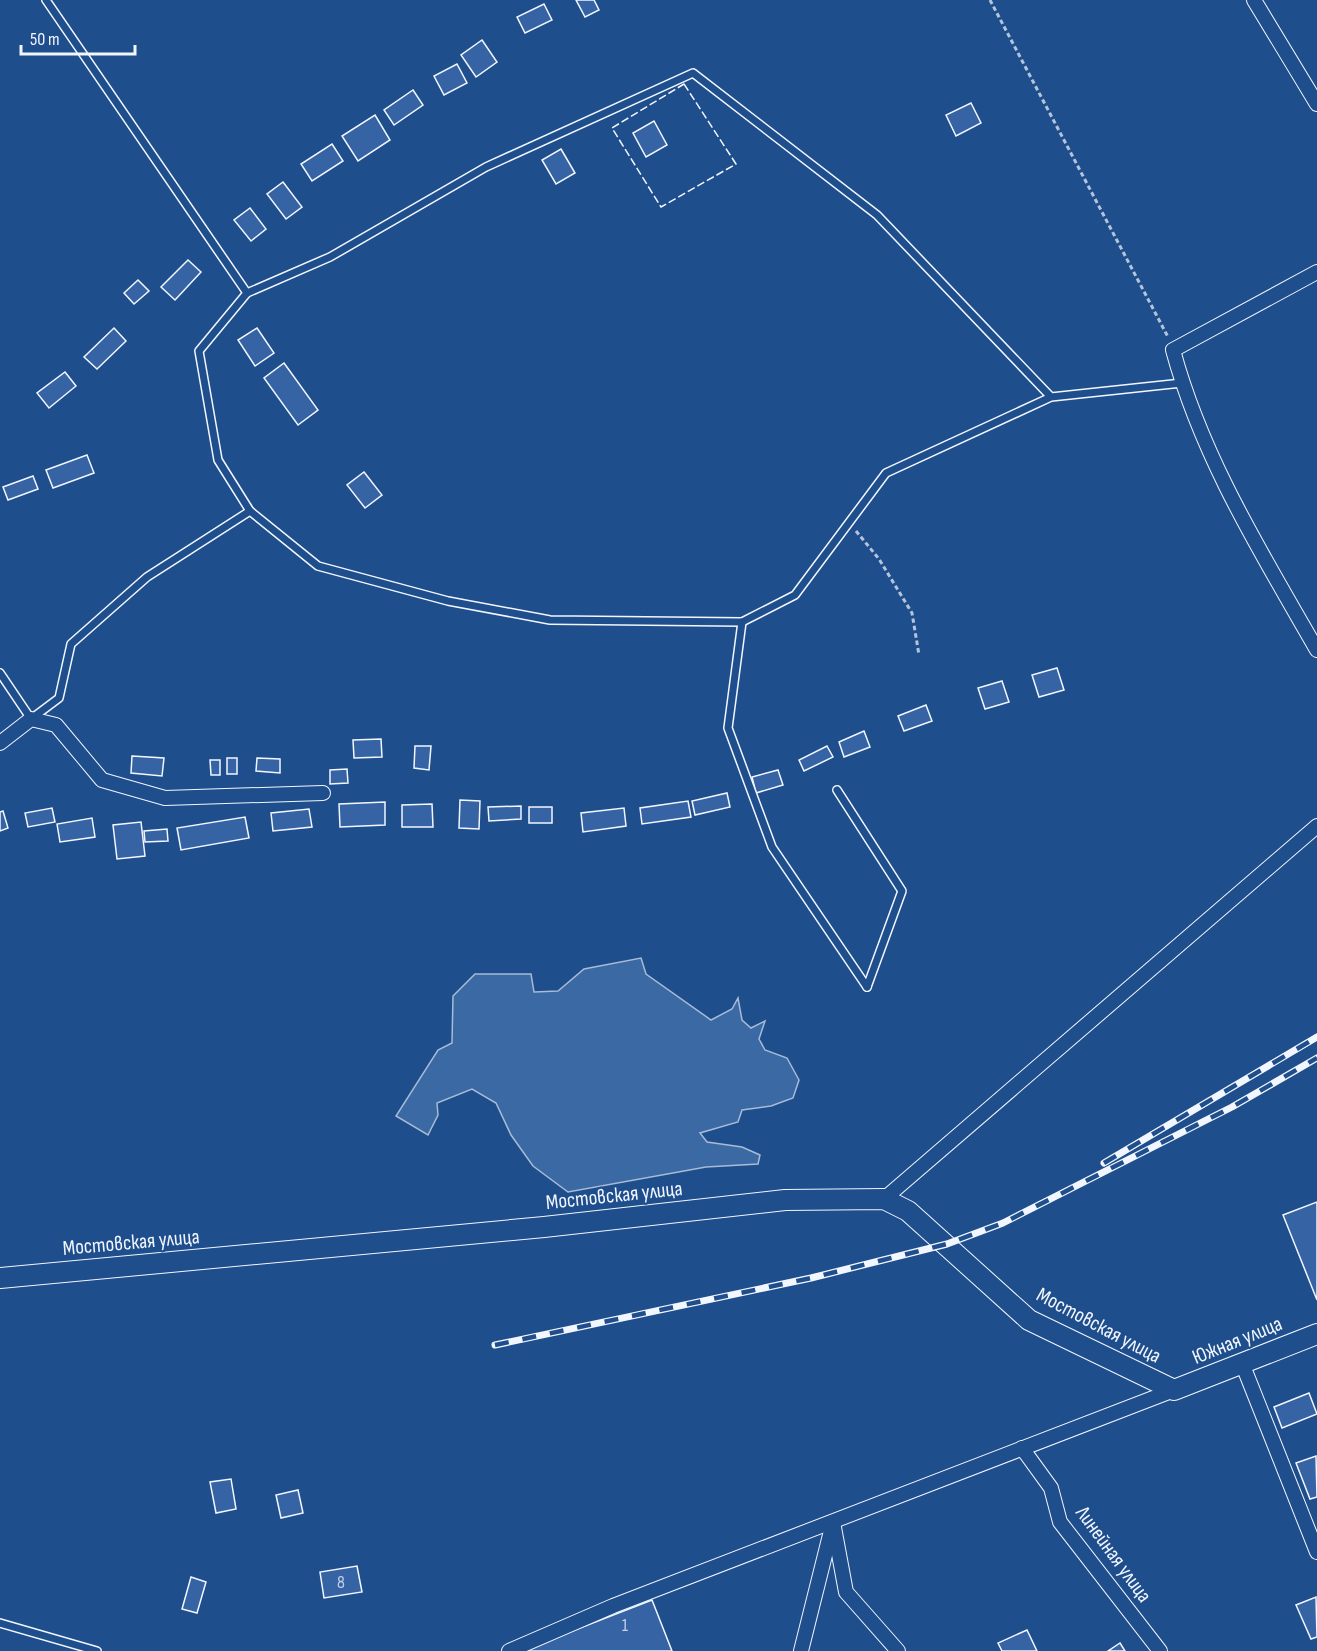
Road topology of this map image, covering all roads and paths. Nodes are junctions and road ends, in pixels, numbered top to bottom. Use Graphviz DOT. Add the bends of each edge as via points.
graph roads {
  1 [pos="46,0"];
  2 [pos="990,0"];
  3 [pos="1254,0"];
  4 [pos="1317,104"];
  5 [pos="1317,272"];
  6 [pos="248,293"];
  7 [pos="1173,350"];
  8 [pos="1182,383"];
  9 [pos="1051,397"];
  10 [pos="250,511"];
  11 [pos="849,522"];
  12 [pos="742,622"];
  13 [pos="1317,650"];
  14 [pos="919,655"];
  15 [pos="0,673"];
  16 [pos="31,719"];
  17 [pos="0,743"];
  18 [pos="837,790"];
  19 [pos="323,793"];
  20 [pos="1317,826"];
  21 [pos="884,1199"];
  22 [pos="0,1278"];
  23 [pos="1317,1334"];
  24 [pos="1242,1363"];
  25 [pos="1174,1390"];
  26 [pos="1022,1448"];
  27 [pos="833,1522"];
  28 [pos="1317,1552"];
  29 [pos="0,1623"];
  30 [pos="98,1651"];
  31 [pos="509,1651"];
  32 [pos="801,1651"];
  33 [pos="898,1651"];
  34 [pos="1160,1651"];
  1 -- 6 [label="lane"];
  2 -- 7 [label="path" via="1163,322"];
  3 -- 4 [label="street"];
  5 -- 7 [label="street"];
  6 -- 9 [label="lane" via="330,257 486,167 693,73 877,215"];
  6 -- 10 [label="lane" via="199,351 219,460"];
  7 -- 8 [label="street"];
  8 -- 9 [label="lane"];
  8 -- 13 [label="street" via="1215,467"];
  9 -- 11 [label="lane" via="886,473"];
  10 -- 12 [label="lane" via="318,566 448,601 550,620"];
  10 -- 16 [label="lane" via="147,577 71,644 59,698"];
  11 -- 12 [label="lane" via="795,595"];
  11 -- 14 [label="path" via="879,559 912,613"];
  12 -- 18 [label="lane" via="728,728 772,848 867,987 902,891"];
  15 -- 16 [label="lane"];
  16 -- 17 [label="street"];
  16 -- 19 [label="street" via="56,725 102,780 165,798"];
  20 -- 21 [label="street"];
  21 -- 22 [label="street, Мостовская улица" via="785,1200"];
  21 -- 25 [label="street, Мостовская улица" via="908,1210 1029,1320"];
  23 -- 24 [label="street, Южная улица"];
  24 -- 25 [label="street, Южная улица"];
  24 -- 28 [label="street"];
  25 -- 26 [label="street"];
  26 -- 27 [label="street"];
  26 -- 34 [label="street, Линейная улица" via="1051,1488 1060,1522"];
  27 -- 31 [label="street" via="613,1606"];
  27 -- 32 [label="street"];
  27 -- 33 [label="street" via="846,1592"];
  29 -- 30 [label="lane"];
}
